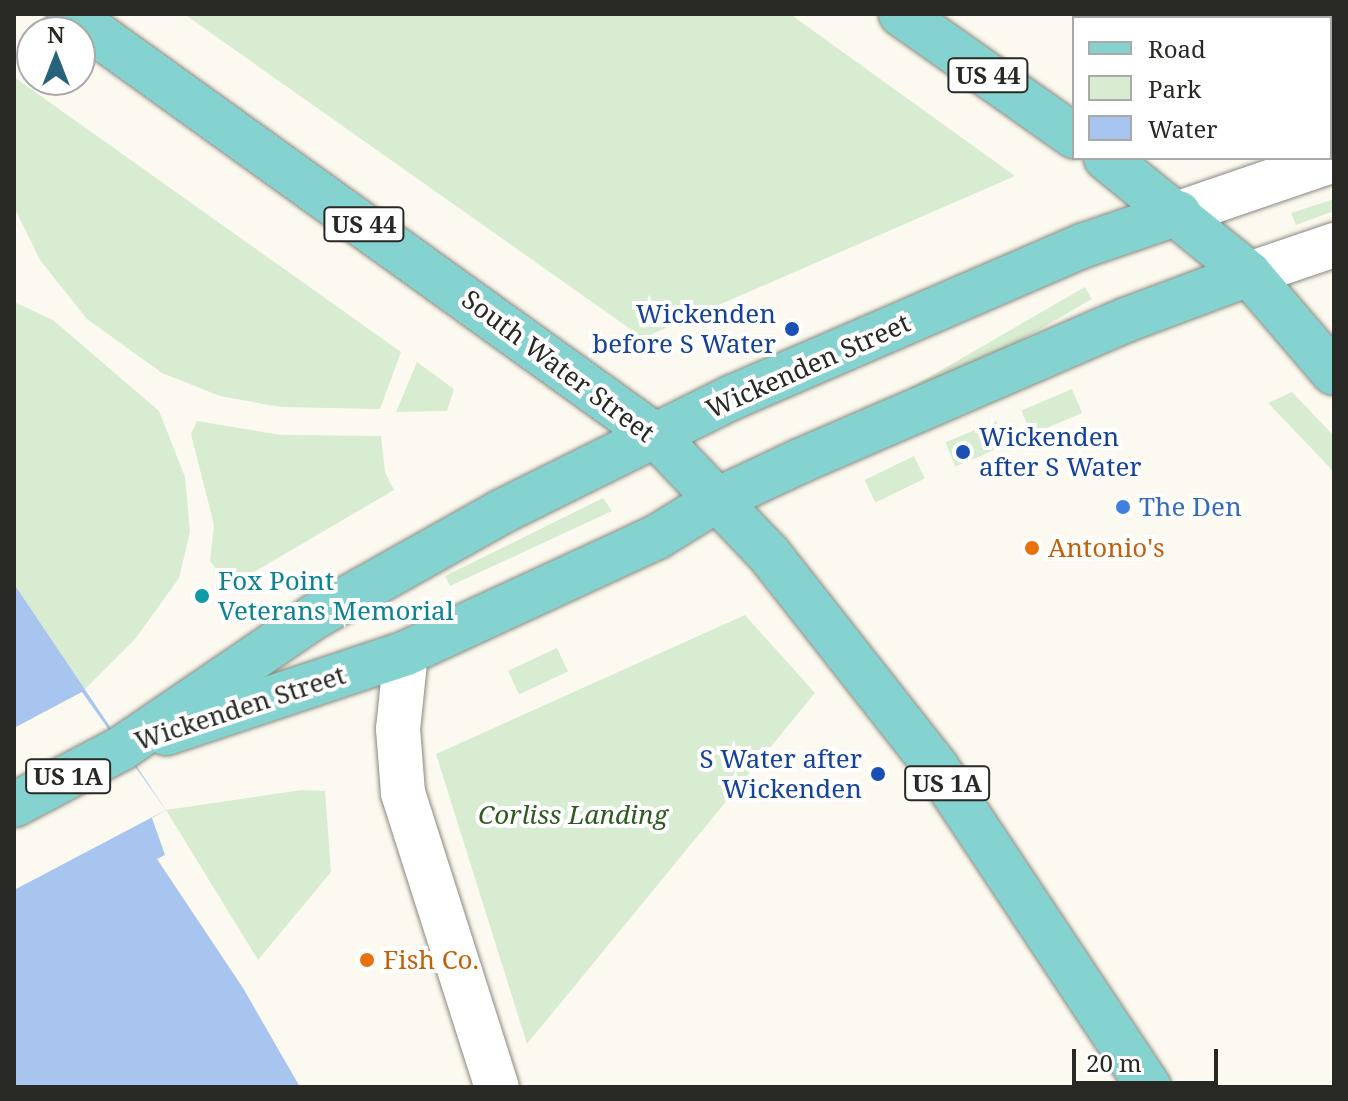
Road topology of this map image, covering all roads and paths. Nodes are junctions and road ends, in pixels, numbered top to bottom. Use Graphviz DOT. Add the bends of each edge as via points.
graph roads {
  1 [pos="69,14"];
  2 [pos="901,14"];
  3 [pos="1072,135"];
  4 [pos="1109,160"];
  5 [pos="1334,160"];
  6 [pos="1179,213"];
  7 [pos="1334,245"];
  8 [pos="1249,274"];
  9 [pos="1334,373"];
  10 [pos="656,436"];
  11 [pos="715,501"];
  12 [pos="406,653"];
  13 [pos="122,748"];
  14 [pos="14,805"];
  15 [pos="497,1087"];
  16 [pos="1149,1087"];
  1 -- 10 [label="main road, South Water Street / US 44"];
  2 -- 3 [label="main road, US 44"];
  4 -- 6 [label="main road"];
  5 -- 6 [label="street, Wickenden Street"];
  6 -- 8 [label="main road"];
  6 -- 10 [label="main road, Wickenden Street / US 1A" via="1082,246 733,397"];
  7 -- 8 [label="street, Wickenden Street"];
  8 -- 9 [label="main road"];
  8 -- 11 [label="main road, Wickenden Street" via="1126,320"];
  10 -- 11 [label="main road, South Water Street / US 44"];
  10 -- 13 [label="main road, Wickenden Street / US 1A" via="501,512 314,617"];
  11 -- 12 [label="main road, Wickenden Street / US 1A" via="657,537"];
  11 -- 16 [label="main road, South Water Street / US 1A" via="768,553 937,768"];
  12 -- 13 [label="main road, Wickenden Street / US 1A"];
  12 -- 15 [label="street" via="398,729 403,793"];
  13 -- 14 [label="main road, US 1A"];
}
